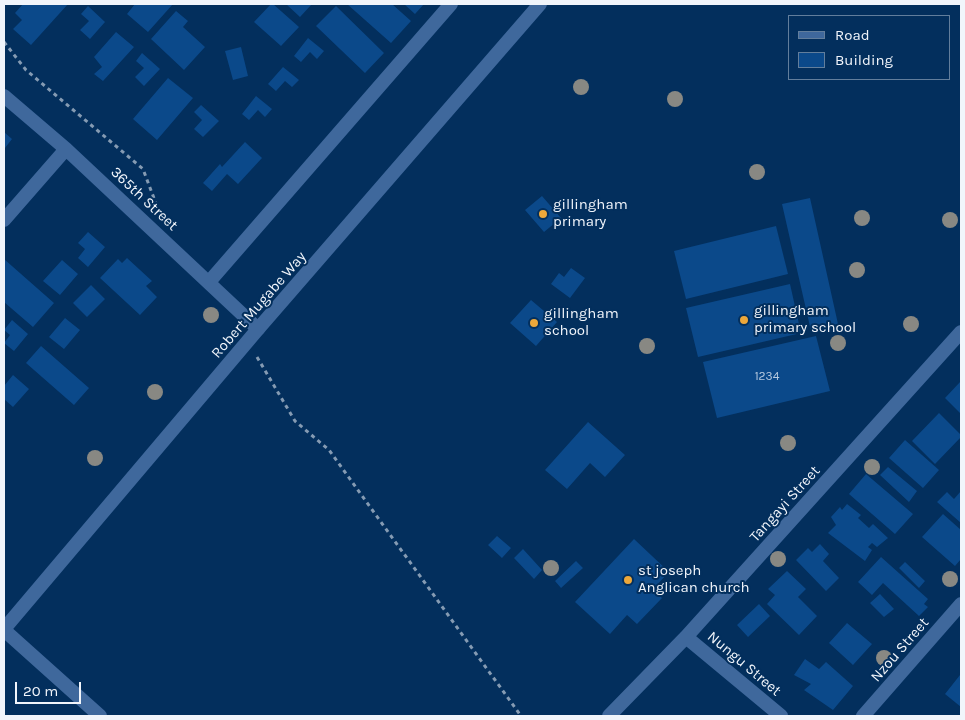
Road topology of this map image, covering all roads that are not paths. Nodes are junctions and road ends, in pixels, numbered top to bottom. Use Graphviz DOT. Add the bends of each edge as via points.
graph roads {
  1 [pos="451,4"];
  2 [pos="540,4"];
  3 [pos="4,96"];
  4 [pos="66,149"];
  5 [pos="4,220"];
  6 [pos="209,282"];
  7 [pos="258,329"];
  8 [pos="961,332"];
  9 [pos="961,604"];
  10 [pos="956,620"];
  11 [pos="4,630"];
  12 [pos="686,638"];
  13 [pos="100,716"];
  14 [pos="609,716"];
  15 [pos="781,716"];
  16 [pos="863,716"];
  1 -- 6 [label="street"];
  2 -- 7 [label="street, Robert Mugabe Way"];
  3 -- 4 [label="street, 365th Street"];
  4 -- 5 [label="street"];
  4 -- 6 [label="street, 365th Street"];
  6 -- 7 [label="street, 365th Street"];
  7 -- 11 [label="street, Robert Mugabe Way"];
  8 -- 12 [label="street, Tangayi Street"];
  9 -- 10 [label="street, Nzou Street"];
  10 -- 16 [label="street, Nzou Street"];
  11 -- 13 [label="street"];
  12 -- 14 [label="street, Tangayi Street"];
  12 -- 15 [label="street, Nungu Street"];
}
